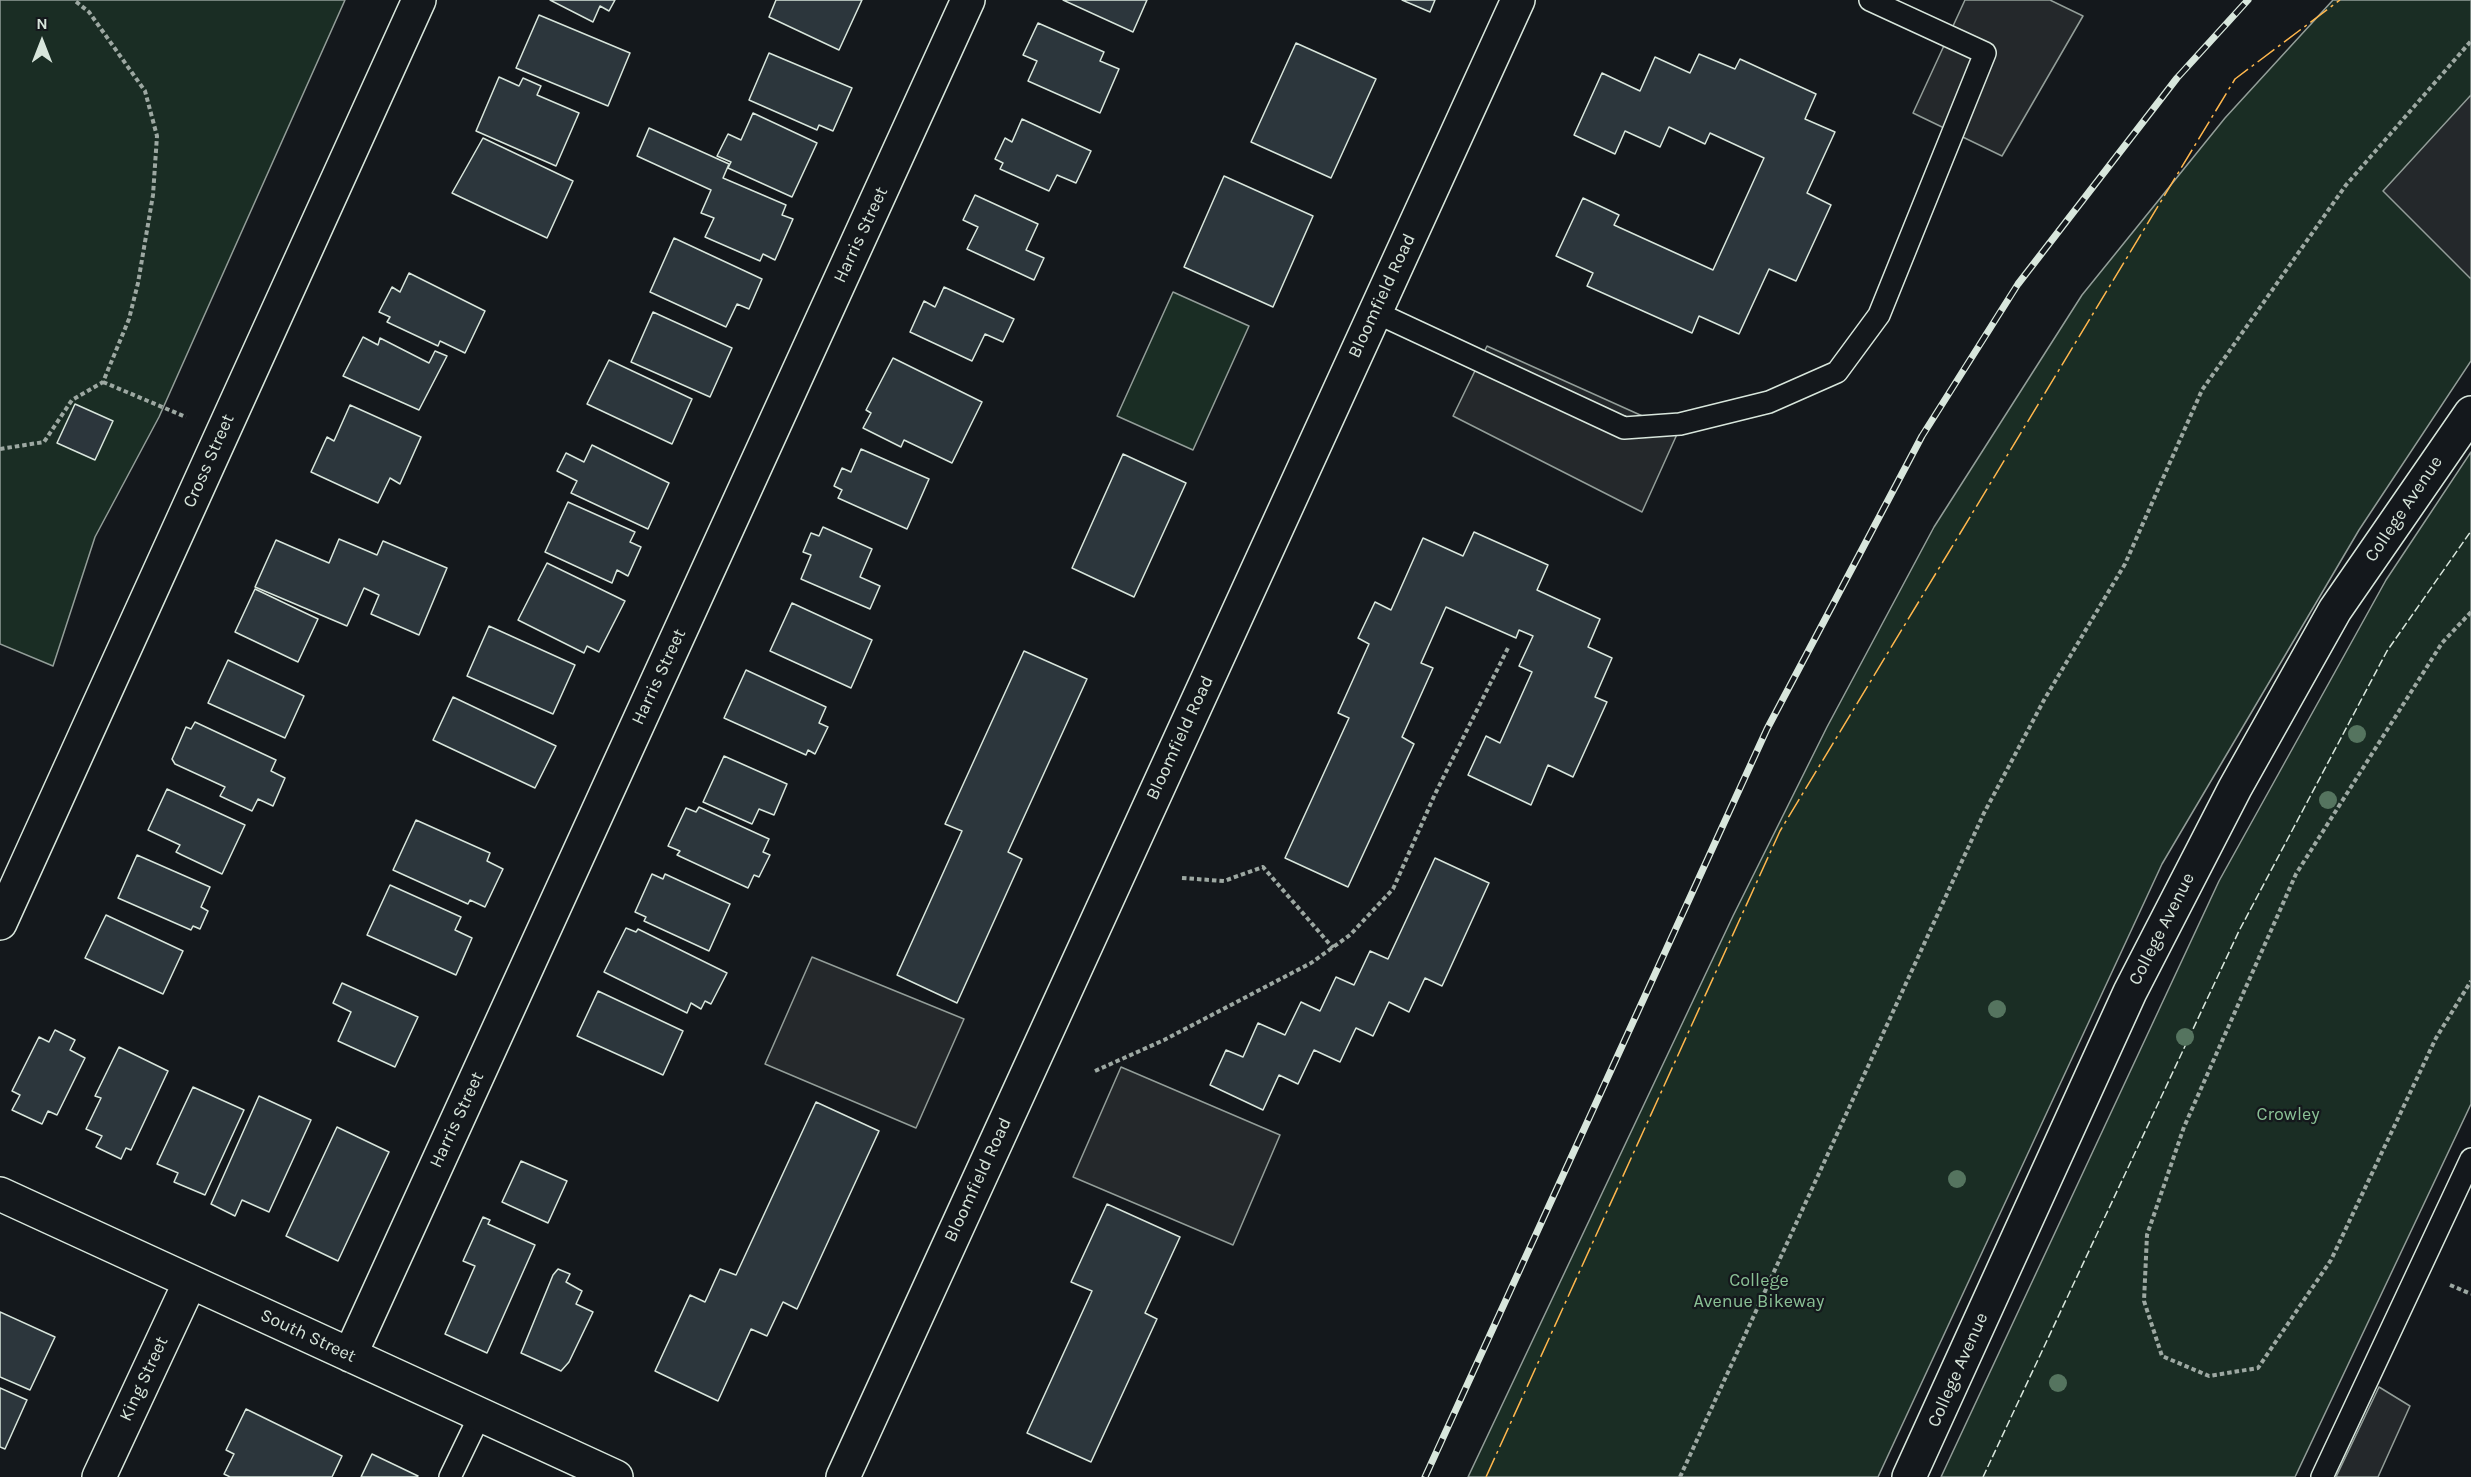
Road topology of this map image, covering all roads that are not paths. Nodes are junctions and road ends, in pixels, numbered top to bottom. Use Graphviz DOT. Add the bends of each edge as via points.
graph roads {
  1 [pos="419,0"];
  2 [pos="968,0"];
  3 [pos="1518,0"];
  4 [pos="1870,0"];
  5 [pos="1375,312"];
  6 [pos="2471,413"];
  7 [pos="0,923"];
  8 [pos="2471,1159"];
  9 [pos="0,1194"];
  10 [pos="190,1282"];
  11 [pos="350,1355"];
  12 [pos="480,1414"];
  13 [pos="99,1477"];
  14 [pos="450,1477"];
  15 [pos="616,1477"];
  16 [pos="843,1477"];
  17 [pos="1909,1477"];
  18 [pos="2322,1477"];
  1 -- 7 [label="street, Cross Street"];
  2 -- 11 [label="street, Harris Street"];
  3 -- 5 [label="street, Bloomfield Road"];
  4 -- 5 [label="lane" via="1985,53 1880,315 1837,372 1769,402 1680,424 1624,428"];
  5 -- 16 [label="street, Bloomfield Road"];
  6 -- 17 [label="street, College Avenue" via="2335,610 2235,788 2130,992"];
  8 -- 18 [label="lane"];
  9 -- 10 [label="street, South Street"];
  10 -- 11 [label="street, South Street"];
  10 -- 13 [label="street, King Street"];
  11 -- 12 [label="street, South Street"];
  12 -- 14 [label="lane"];
  12 -- 15 [label="street, South Street"];
}
